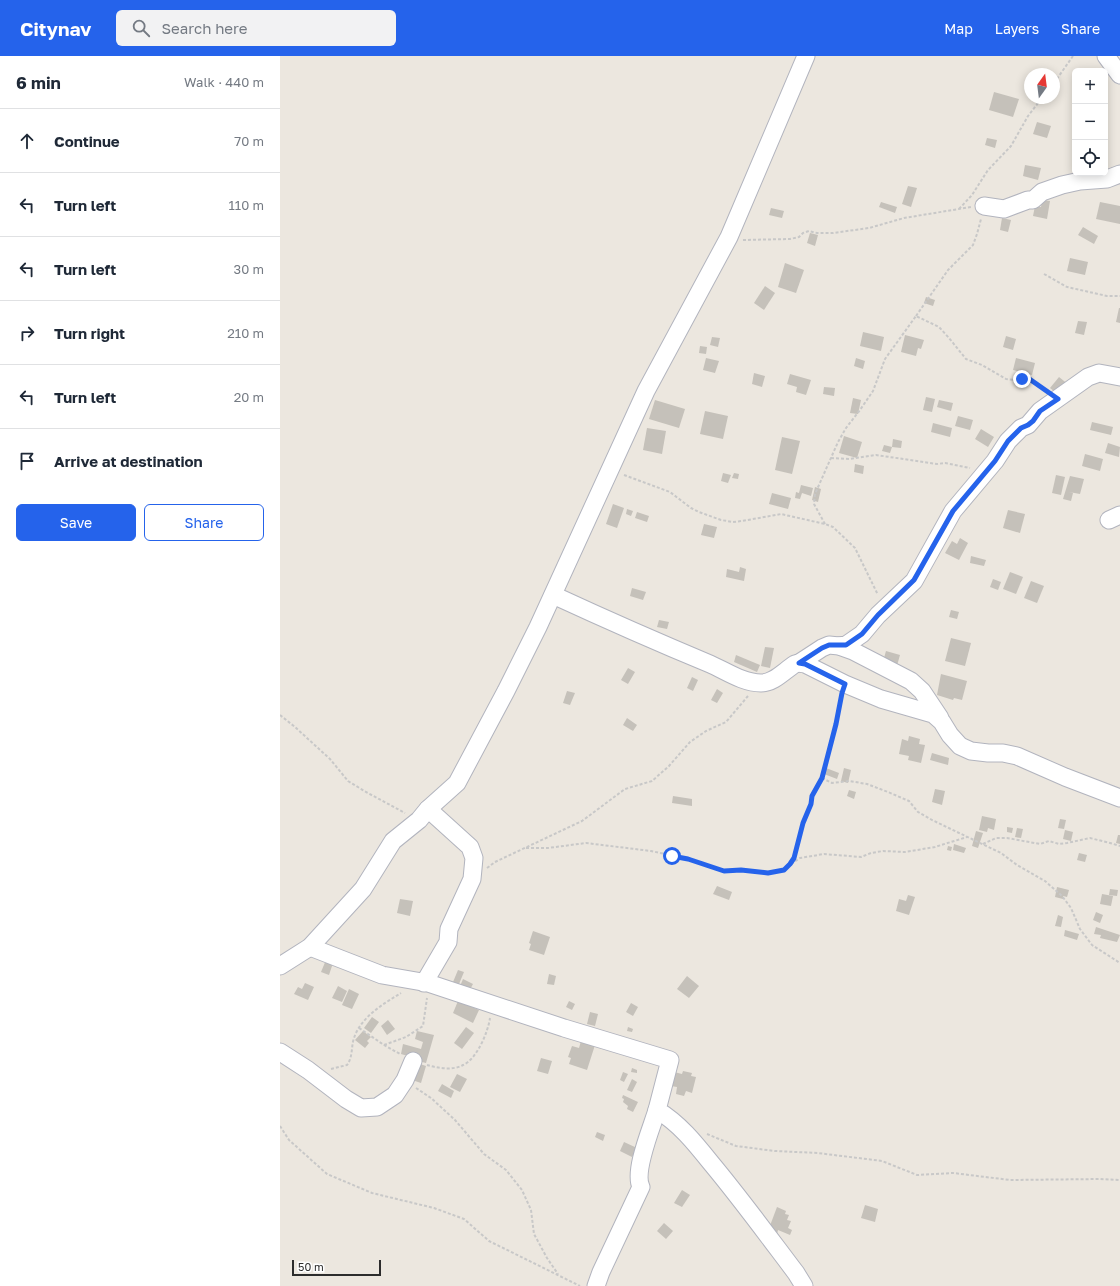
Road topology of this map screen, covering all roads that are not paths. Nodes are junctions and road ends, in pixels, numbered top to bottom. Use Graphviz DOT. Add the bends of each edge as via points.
graph roads {
  1 [pos="806,56"];
  2 [pos="1106,56"];
  3 [pos="1120,75"];
  4 [pos="1120,174"];
  5 [pos="984,206"];
  6 [pos="1120,377"];
  7 [pos="553,595"];
  8 [pos="839,646"];
  9 [pos="799,663"];
  10 [pos="942,722"];
  11 [pos="1120,798"];
  12 [pos="423,815"];
  13 [pos="310,947"];
  14 [pos="281,968"];
  15 [pos="424,983"];
  16 [pos="280,1052"];
  17 [pos="413,1061"];
  18 [pos="657,1110"];
  19 [pos="596,1286"];
  20 [pos="804,1286"];
  1 -- 7 [label="street" via="724,245 646,390"];
  2 -- 3 [label="street"];
  4 -- 5 [label="street" via="1107,179 1062,185 1042,192 1033,200 1004,209"];
  6 -- 8 [label="street" via="1099,373 1088,377 1040,411 1033,421 1021,428 953,511 914,580 862,634 846,645"];
  7 -- 9 [label="street" via="754,683 771,681"];
  7 -- 12 [label="street" via="506,691 457,782"];
  8 -- 9 [label="street" via="829,645"];
  8 -- 10 [label="street" via="911,681 922,691"];
  9 -- 10 [label="street" via="888,701 933,714"];
  10 -- 11 [label="street" via="950,736 960,746 971,751 1003,752 1017,756"];
  12 -- 13 [label="street" via="392,841 363,889"];
  12 -- 15 [label="street" via="470,848 474,858 472,880 449,930 448,942"];
  13 -- 14 [label="street"];
  13 -- 15 [label="street" via="382,975"];
  15 -- 18 [label="street" via="670,1060"];
  16 -- 17 [label="street" via="361,1108 377,1107 395,1095"];
  18 -- 19 [label="street" via="640,1163 638,1182 641,1187"];
  18 -- 20 [label="street" via="671,1118 691,1138"];
}
